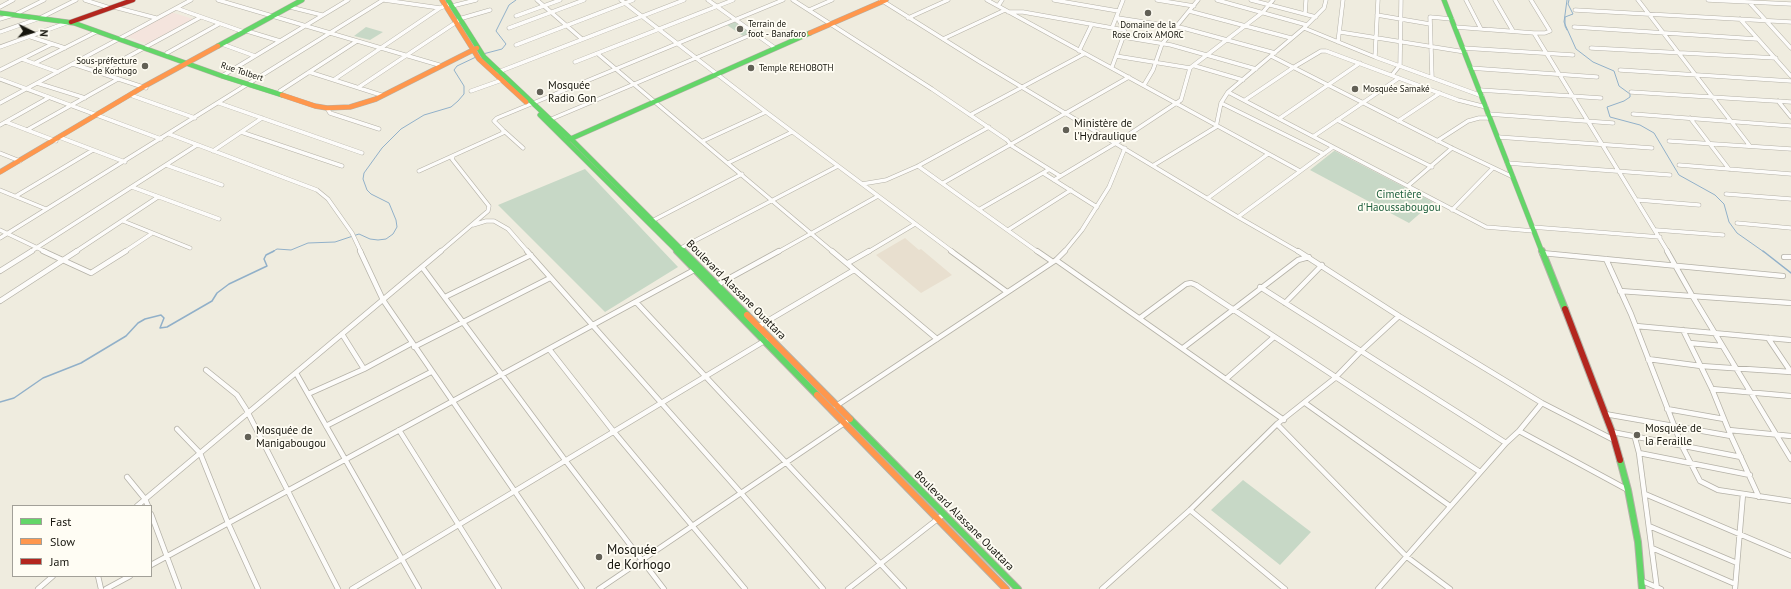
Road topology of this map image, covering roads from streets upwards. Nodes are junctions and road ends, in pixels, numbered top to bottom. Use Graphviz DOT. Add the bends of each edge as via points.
graph roads {
  1 [pos="14,0"];
  2 [pos="44,0"];
  3 [pos="76,0"];
  4 [pos="85,0"];
  5 [pos="133,0"];
  6 [pos="191,0"];
  7 [pos="218,0"];
  8 [pos="302,0"];
  9 [pos="348,0"];
  10 [pos="384,0"];
  11 [pos="392,0"];
  12 [pos="442,0"];
  13 [pos="476,0"];
  14 [pos="537,0"];
  15 [pos="560,0"];
  16 [pos="584,0"];
  17 [pos="621,0"];
  18 [pos="633,0"];
  19 [pos="684,0"];
  20 [pos="708,0"];
  21 [pos="733,0"];
  22 [pos="783,0"];
  23 [pos="794,0"];
  24 [pos="832,0"];
  25 [pos="883,0"];
  26 [pos="948,0"];
  27 [pos="988,0"];
  28 [pos="1002,0"];
  29 [pos="1054,0"];
  30 [pos="1123,0"];
  31 [pos="1157,0"];
  32 [pos="1198,0"];
  33 [pos="1217,0"];
  34 [pos="1251,0"];
  35 [pos="1273,0"];
  36 [pos="1306,0"];
  37 [pos="1326,0"];
  38 [pos="1338,0"];
  39 [pos="1343,0"];
  40 [pos="1378,0"];
  41 [pos="1401,0"];
  42 [pos="1444,0"];
  43 [pos="1466,0"];
  44 [pos="1495,0"];
  45 [pos="1531,0"];
  46 [pos="1638,0"];
  47 [pos="1708,0"];
  48 [pos="471,1"];
  49 [pos="1748,1"];
  50 [pos="625,3"];
  51 [pos="1791,4"];
  52 [pos="1270,5"];
  53 [pos="0,6"];
  54 [pos="448,6"];
  55 [pos="544,6"];
  56 [pos="717,6"];
  57 [pos="998,6"];
  58 [pos="1194,6"];
  59 [pos="112,7"];
  60 [pos="290,7"];
  61 [pos="176,8"];
  62 [pos="490,10"];
  63 [pos="809,10"];
  64 [pos="1575,10"];
  65 [pos="1006,11"];
  66 [pos="1118,11"];
  67 [pos="0,12"];
  68 [pos="435,12"];
  69 [pos="550,12"];
  70 [pos="1189,12"];
  71 [pos="1263,12"];
  72 [pos="16,14"];
  73 [pos="1306,14"];
  74 [pos="1649,14"];
  75 [pos="322,15"];
  76 [pos="1378,15"];
  77 [pos="274,16"];
  78 [pos="516,16"];
  79 [pos="642,16"];
  80 [pos="42,17"];
  81 [pos="1117,17"];
  82 [pos="1316,17"];
  83 [pos="156,18"];
  84 [pos="200,18"];
  85 [pos="908,18"];
  86 [pos="0,19"];
  87 [pos="736,19"];
  88 [pos="1401,19"];
  89 [pos="1452,19"];
  90 [pos="1739,19"];
  91 [pos="458,20"];
  92 [pos="73,21"];
  93 [pos="1767,21"];
  94 [pos="1791,22"];
  95 [pos="219,24"];
  96 [pos="830,24"];
  97 [pos="1092,24"];
  98 [pos="1430,24"];
  99 [pos="306,25"];
  100 [pos="1308,25"];
  101 [pos="567,26"];
  102 [pos="1246,26"];
  103 [pos="1175,27"];
  104 [pos="1455,27"];
  105 [pos="1574,27"];
  106 [pos="510,28"];
  107 [pos="1112,28"];
  108 [pos="1304,28"];
  109 [pos="1481,29"];
  110 [pos="659,30"];
  111 [pos="1124,30"];
  112 [pos="245,31"];
  113 [pos="1513,31"];
  114 [pos="0,32"];
  115 [pos="96,32"];
  116 [pos="332,32"];
  117 [pos="1340,32"];
  118 [pos="755,33"];
  119 [pos="1534,33"];
  120 [pos="1663,33"];
  121 [pos="31,36"];
  122 [pos="1123,37"];
  123 [pos="120,38"];
  124 [pos="1291,38"];
  125 [pos="1376,38"];
  126 [pos="943,39"];
  127 [pos="1757,39"];
  128 [pos="582,40"];
  129 [pos="1227,40"];
  130 [pos="1784,40"];
  131 [pos="280,41"];
  132 [pos="357,41"];
  133 [pos="1791,41"];
  134 [pos="1338,42"];
  135 [pos="1400,42"];
  136 [pos="52,44"];
  137 [pos="222,44"];
  138 [pos="677,44"];
  139 [pos="1162,44"];
  140 [pos="516,45"];
  141 [pos="1430,46"];
  142 [pos="0,47"];
  143 [pos="144,47"];
  144 [pos="65,48"];
  145 [pos="382,48"];
  146 [pos="775,48"];
  147 [pos="1591,48"];
  148 [pos="1791,48"];
  149 [pos="475,50"];
  150 [pos="1464,50"];
  151 [pos="1079,51"];
  152 [pos="1680,53"];
  153 [pos="167,54"];
  154 [pos="598,54"];
  155 [pos="1084,54"];
  156 [pos="1273,54"];
  157 [pos="1547,54"];
  158 [pos="1208,55"];
  159 [pos="1573,55"];
  160 [pos="255,56"];
  161 [pos="406,56"];
  162 [pos="1116,56"];
  163 [pos="1375,57"];
  164 [pos="696,58"];
  165 [pos="1776,58"];
  166 [pos="22,59"];
  167 [pos="190,62"];
  168 [pos="575,62"];
  169 [pos="1155,62"];
  170 [pos="35,63"];
  171 [pos="1360,63"];
  172 [pos="73,64"];
  173 [pos="439,65"];
  174 [pos="1400,65"];
  175 [pos="1195,66"];
  176 [pos="1112,67"];
  177 [pos="1294,67"];
  178 [pos="1190,68"];
  179 [pos="1470,68"];
  180 [pos="617,69"];
  181 [pos="1256,69"];
  182 [pos="0,70"];
  183 [pos="1620,70"];
  184 [pos="58,72"];
  185 [pos="309,72"];
  186 [pos="98,73"];
  187 [pos="497,73"];
  188 [pos="717,74"];
  189 [pos="1696,74"];
  190 [pos="224,75"];
  191 [pos="1392,75"];
  192 [pos="1561,75"];
  193 [pos="1791,76"];
  194 [pos="1128,77"];
  195 [pos="1432,77"];
  196 [pos="1597,77"];
  197 [pos="1399,78"];
  198 [pos="0,79"];
  199 [pos="118,79"];
  200 [pos="335,79"];
  201 [pos="502,80"];
  202 [pos="1243,80"];
  203 [pos="1791,81"];
  204 [pos="38,83"];
  205 [pos="251,83"];
  206 [pos="635,84"];
  207 [pos="1328,84"];
  208 [pos="1144,85"];
  209 [pos="359,87"];
  210 [pos="1022,87"];
  211 [pos="145,88"];
  212 [pos="27,89"];
  213 [pos="280,91"];
  214 [pos="471,92"];
  215 [pos="1228,92"];
  216 [pos="1631,92"];
  217 [pos="1440,93"];
  218 [pos="1481,93"];
  219 [pos="381,95"];
  220 [pos="133,96"];
  221 [pos="1713,96"];
  222 [pos="1573,97"];
  223 [pos="48,98"];
  224 [pos="86,98"];
  225 [pos="1601,98"];
  226 [pos="1245,100"];
  227 [pos="655,101"];
  228 [pos="1778,101"];
  229 [pos="1362,102"];
  230 [pos="1791,102"];
  231 [pos="0,103"];
  232 [pos="218,103"];
  233 [pos="1221,103"];
  234 [pos="531,104"];
  235 [pos="1176,104"];
  236 [pos="72,106"];
  237 [pos="1486,107"];
  238 [pos="327,108"];
  239 [pos="766,112"];
  240 [pos="1066,113"];
  241 [pos="1633,114"];
  242 [pos="970,115"];
  243 [pos="98,116"];
  244 [pos="1489,116"];
  245 [pos="1791,117"];
  246 [pos="195,118"];
  247 [pos="262,118"];
  248 [pos="1280,118"];
  249 [pos="1690,118"];
  250 [pos="549,120"];
  251 [pos="1337,120"];
  252 [pos="1398,121"];
  253 [pos="6,122"];
  254 [pos="1589,122"];
  255 [pos="1733,122"];
  256 [pos="1613,123"];
  257 [pos="0,125"];
  258 [pos="1791,126"];
  259 [pos="988,127"];
  260 [pos="1216,127"];
  261 [pos="379,129"];
  262 [pos="27,130"];
  263 [pos="504,131"];
  264 [pos="241,132"];
  265 [pos="792,132"];
  266 [pos="169,134"];
  267 [pos="1314,136"];
  268 [pos="1498,137"];
  269 [pos="58,139"];
  270 [pos="161,139"];
  271 [pos="568,140"];
  272 [pos="703,141"];
  273 [pos="1437,141"];
  274 [pos="1669,141"];
  275 [pos="1116,143"];
  276 [pos="1709,143"];
  277 [pos="1011,144"];
  278 [pos="197,145"];
  279 [pos="1603,145"];
  280 [pos="1750,146"];
  281 [pos="1333,147"];
  282 [pos="523,148"];
  283 [pos="1125,148"];
  284 [pos="1452,148"];
  285 [pos="1652,148"];
  286 [pos="1791,149"];
  287 [pos="92,150"];
  288 [pos="213,151"];
  289 [pos="0,153"];
  290 [pos="362,153"];
  291 [pos="1268,154"];
  292 [pos="1324,154"];
  293 [pos="453,156"];
  294 [pos="20,160"];
  295 [pos="125,162"];
  296 [pos="728,163"];
  297 [pos="1507,163"];
  298 [pos="166,165"];
  299 [pos="1154,165"];
  300 [pos="1679,165"];
  301 [pos="342,166"];
  302 [pos="838,166"];
  303 [pos="918,166"];
  304 [pos="1432,167"];
  305 [pos="1493,168"];
  306 [pos="1729,169"];
  307 [pos="1048,170"];
  308 [pos="418,171"];
  309 [pos="1620,171"];
  310 [pos="1300,172"];
  311 [pos="1042,173"];
  312 [pos="0,174"];
  313 [pos="742,174"];
  314 [pos="1791,174"];
  315 [pos="1670,175"];
  316 [pos="1060,176"];
  317 [pos="1513,177"];
  318 [pos="1054,180"];
  319 [pos="943,183"];
  320 [pos="862,184"];
  321 [pos="222,185"];
  322 [pos="1409,185"];
  323 [pos="132,187"];
  324 [pos="0,190"];
  325 [pos="1071,190"];
  326 [pos="1726,194"];
  327 [pos="16,196"];
  328 [pos="878,196"];
  329 [pos="158,197"];
  330 [pos="1208,198"];
  331 [pos="1791,199"];
  332 [pos="772,200"];
  333 [pos="1638,200"];
  334 [pos="1699,205"];
  335 [pos="1097,207"];
  336 [pos="980,209"];
  337 [pos="46,210"];
  338 [pos="1452,210"];
  339 [pos="1238,217"];
  340 [pos="219,219"];
  341 [pos="123,221"];
  342 [pos="650,222"];
  343 [pos="1737,223"];
  344 [pos="916,224"];
  345 [pos="471,226"];
  346 [pos="1791,228"];
  347 [pos="1533,229"];
  348 [pos="0,230"];
  349 [pos="1008,230"];
  350 [pos="1656,230"];
  351 [pos="8,233"];
  352 [pos="811,233"];
  353 [pos="151,234"];
  354 [pos="1723,235"];
  355 [pos="1660,237"];
  356 [pos="0,238"];
  357 [pos="37,247"];
  358 [pos="190,248"];
  359 [pos="681,248"];
  360 [pos="1542,253"];
  361 [pos="531,255"];
  362 [pos="1309,256"];
  363 [pos="1784,257"];
  364 [pos="1791,257"];
  365 [pos="64,259"];
  366 [pos="1606,259"];
  367 [pos="1055,261"];
  368 [pos="848,263"];
  369 [pos="1322,265"];
  370 [pos="1676,266"];
  371 [pos="422,267"];
  372 [pos="698,268"];
  373 [pos="854,270"];
  374 [pos="0,271"];
  375 [pos="1783,276"];
  376 [pos="550,278"];
  377 [pos="717,285"];
  378 [pos="1260,287"];
  379 [pos="1007,292"];
  380 [pos="1620,292"];
  381 [pos="445,297"];
  382 [pos="1693,297"];
  383 [pos="383,300"];
  384 [pos="0,301"];
  385 [pos="636,302"];
  386 [pos="1285,303"];
  387 [pos="1791,303"];
  388 [pos="1233,309"];
  389 [pos="743,315"];
  390 [pos="1399,316"];
  391 [pos="1140,318"];
  392 [pos="464,322"];
  393 [pos="592,326"];
  394 [pos="758,326"];
  395 [pos="1636,326"];
  396 [pos="1682,330"];
  397 [pos="1715,333"];
  398 [pos="342,334"];
  399 [pos="770,337"];
  400 [pos="1274,337"];
  401 [pos="1768,338"];
  402 [pos="937,339"];
  403 [pos="1791,340"];
  404 [pos="764,341"];
  405 [pos="1690,343"];
  406 [pos="413,345"];
  407 [pos="1722,346"];
  408 [pos="1183,348"];
  409 [pos="549,349"];
  410 [pos="1361,351"];
  411 [pos="1648,359"];
  412 [pos="1701,366"];
  413 [pos="364,369"];
  414 [pos="1737,369"];
  415 [pos="206,370"];
  416 [pos="431,372"];
  417 [pos="1791,372"];
  418 [pos="296,373"];
  419 [pos="502,374"];
  420 [pos="705,377"];
  421 [pos="1336,378"];
  422 [pos="1226,379"];
  423 [pos="1712,389"];
  424 [pos="1752,393"];
  425 [pos="308,394"];
  426 [pos="1791,396"];
  427 [pos="452,402"];
  428 [pos="1305,403"];
  429 [pos="1542,403"];
  430 [pos="662,404"];
  431 [pos="837,406"];
  432 [pos="1667,409"];
  433 [pos="831,410"];
  434 [pos="248,414"];
  435 [pos="1605,414"];
  436 [pos="850,419"];
  437 [pos="1724,419"];
  438 [pos="1284,420"];
  439 [pos="844,423"];
  440 [pos="1277,424"];
  441 [pos="326,426"];
  442 [pos="1674,426"];
  443 [pos="177,430"];
  444 [pos="399,430"];
  445 [pos="1519,430"];
  446 [pos="1729,430"];
  447 [pos="614,432"];
  448 [pos="1612,432"];
  449 [pos="1778,435"];
  450 [pos="1731,436"];
  451 [pos="1791,436"];
  452 [pos="1635,438"];
  453 [pos="1614,440"];
  454 [pos="1506,443"];
  455 [pos="1682,446"];
  456 [pos="200,453"];
  457 [pos="1639,453"];
  458 [pos="1741,457"];
  459 [pos="1791,459"];
  460 [pos="345,460"];
  461 [pos="565,460"];
  462 [pos="786,463"];
  463 [pos="1690,464"];
  464 [pos="1480,472"];
  465 [pos="1750,476"];
  466 [pos="127,477"];
  467 [pos="1628,490"];
  468 [pos="287,491"];
  469 [pos="514,491"];
  470 [pos="741,493"];
  471 [pos="1645,494"];
  472 [pos="1743,494"];
  473 [pos="1759,497"];
  474 [pos="145,499"];
  475 [pos="1791,501"];
  476 [pos="138,505"];
  477 [pos="148,505"];
  478 [pos="1450,506"];
  479 [pos="1190,510"];
  480 [pos="944,514"];
  481 [pos="152,517"];
  482 [pos="938,519"];
  483 [pos="228,523"];
  484 [pos="459,525"];
  485 [pos="692,526"];
  486 [pos="1649,526"];
  487 [pos="1739,534"];
  488 [pos="1652,548"];
  489 [pos="167,556"];
  490 [pos="1791,556"];
  491 [pos="1407,557"];
  492 [pos="402,559"];
  493 [pos="642,560"];
  494 [pos="880,563"];
  495 [pos="1736,563"];
  496 [pos="152,564"];
  497 [pos="52,577"];
  498 [pos="98,577"];
  499 [pos="128,577"];
  500 [pos="1642,581"];
  501 [pos="1735,587"];
  502 [pos="1658,588"];
  503 [pos="38,589"];
  504 [pos="102,589"];
  505 [pos="106,589"];
  506 [pos="179,589"];
  507 [pos="258,589"];
  508 [pos="338,589"];
  509 [pos="352,589"];
  510 [pos="418,589"];
  511 [pos="499,589"];
  512 [pos="582,589"];
  513 [pos="599,589"];
  514 [pos="664,589"];
  515 [pos="745,589"];
  516 [pos="823,589"];
  517 [pos="848,589"];
  518 [pos="904,589"];
  519 [pos="1006,589"];
  520 [pos="1018,589"];
  521 [pos="1102,589"];
  522 [pos="1285,589"];
  523 [pos="1378,589"];
  524 [pos="1450,589"];
  525 [pos="1642,589"];
  1 -- 53 [label="street"];
  2 -- 72 [label="street"];
  3 -- 80 [label="street"];
  4 -- 59 [label="street"];
  5 -- 59 [label="street"];
  6 -- 61 [label="street"];
  7 -- 77 [label="street"];
  8 -- 60 [label="street"];
  9 -- 75 [label="street"];
  10 -- 11 [label="street"];
  10 -- 116 [label="street"];
  11 -- 54 [label="street"];
  12 -- 54 [label="street, Boulevard Alassane Ouattara"];
  13 -- 48 [label="street"];
  14 -- 55 [label="street"];
  15 -- 55 [label="street"];
  16 -- 69 [label="street"];
  17 -- 50 [label="street"];
  18 -- 50 [label="street"];
  19 -- 79 [label="street"];
  20 -- 56 [label="street"];
  21 -- 56 [label="street"];
  22 -- 87 [label="street"];
  23 -- 63 [label="street"];
  24 -- 63 [label="street"];
  25 -- 85 [label="street"];
  25 -- 96 [label="street"];
  26 -- 85 [label="street"];
  27 -- 57 [label="street"];
  28 -- 57 [label="street"];
  29 -- 66 [label="street"];
  30 -- 66 [label="street"];
  31 -- 58 [label="street"];
  32 -- 58 [label="street"];
  33 -- 71 [label="street"];
  34 -- 52 [label="street"];
  35 -- 52 [label="street"];
  36 -- 73 [label="street"];
  37 -- 82 [label="street" via="1324,8"];
  38 -- 39 [label="street"];
  39 -- 117 [label="street"];
  40 -- 76 [label="street"];
  41 -- 88 [label="street"];
  42 -- 89 [label="street"];
  43 -- 109 [label="street"];
  44 -- 113 [label="street"];
  45 -- 119 [label="street" via="1550,31"];
  46 -- 74 [label="street"];
  47 -- 49 [label="street"];
  48 -- 54 [label="street"];
  49 -- 51 [label="street"];
  49 -- 93 [label="street"];
  50 -- 79 [label="street"];
  50 -- 101 [label="street"];
  52 -- 71 [label="street"];
  52 -- 73 [label="street"];
  54 -- 68 [label="street"];
  54 -- 68 [label="street"];
  54 -- 91 [label="street, Boulevard Alassane Ouattara"];
  55 -- 69 [label="street"];
  55 -- 78 [label="street"];
  56 -- 87 [label="street"];
  56 -- 110 [label="street"];
  57 -- 65 [label="street"];
  58 -- 70 [label="street"];
  59 -- 83 [label="street"];
  59 -- 92 [label="street"];
  60 -- 75 [label="street"];
  60 -- 77 [label="street"];
  61 -- 83 [label="street"];
  61 -- 84 [label="street"];
  62 -- 91 [label="street"];
  63 -- 96 [label="street"];
  64 -- 74 [label="street"];
  65 -- 97 [label="street"];
  65 -- 126 [label="street"];
  65 -- 151 [label="street"];
  66 -- 81 [label="street"];
  67 -- 72 [label="street, Rue Tolbert"];
  68 -- 145 [label="street"];
  69 -- 101 [label="street"];
  69 -- 106 [label="street"];
  70 -- 102 [label="street"];
  70 -- 103 [label="street"];
  71 -- 100 [label="street"];
  71 -- 102 [label="street"];
  72 -- 80 [label="street, Rue Tolbert"];
  72 -- 86 [label="street"];
  73 -- 82 [label="street"];
  74 -- 90 [label="street"];
  74 -- 120 [label="street"];
  75 -- 99 [label="street"];
  76 -- 88 [label="street"];
  76 -- 125 [label="street"];
  77 -- 99 [label="street"];
  77 -- 112 [label="street"];
  79 -- 110 [label="street"];
  79 -- 128 [label="street"];
  80 -- 92 [label="street, Rue Tolbert"];
  80 -- 114 [label="street"];
  81 -- 103 [label="street"];
  81 -- 107 [label="street"];
  81 -- 111 [label="street"];
  82 -- 100 [label="street"];
  83 -- 123 [label="street"];
  84 -- 95 [label="street"];
  84 -- 143 [label="street"];
  85 -- 126 [label="street"];
  87 -- 118 [label="street"];
  87 -- 138 [label="street"];
  88 -- 98 [label="street"];
  88 -- 135 [label="street"];
  89 -- 98 [label="street" via="1430,17"];
  89 -- 104 [label="street"];
  90 -- 93 [label="street"];
  90 -- 127 [label="street"];
  91 -- 149 [label="street, Boulevard Alassane Ouattara"];
  91 -- 161 [label="street"];
  92 -- 115 [label="street, Rue Tolbert"];
  92 -- 121 [label="street"];
  92 -- 123 [label="street, Rue Tolbert"];
  93 -- 94 [label="street"];
  93 -- 130 [label="street"];
  95 -- 112 [label="street"];
  95 -- 153 [label="street"];
  96 -- 146 [label="street"];
  96 -- 242 [label="street"];
  97 -- 107 [label="street"];
  97 -- 151 [label="street"];
  98 -- 141 [label="street"];
  99 -- 116 [label="street"];
  99 -- 131 [label="street"];
  100 -- 108 [label="street"];
  101 -- 128 [label="street"];
  101 -- 140 [label="street"];
  102 -- 124 [label="street"];
  102 -- 129 [label="street"];
  103 -- 129 [label="street"];
  103 -- 139 [label="street"];
  104 -- 109 [label="street"];
  104 -- 150 [label="street"];
  105 -- 120 [label="street"];
  107 -- 111 [label="street"];
  108 -- 124 [label="street"];
  108 -- 134 [label="street"];
  109 -- 113 [label="street"];
  110 -- 138 [label="street"];
  110 -- 154 [label="street"];
  111 -- 122 [label="street"];
  112 -- 131 [label="street"];
  112 -- 137 [label="street"];
  113 -- 119 [label="street"];
  115 -- 123 [label="street, Rue Tolbert"];
  115 -- 144 [label="street"];
  116 -- 132 [label="street"];
  116 -- 205 [label="street"];
  117 -- 125 [label="street"];
  117 -- 134 [label="street"];
  118 -- 146 [label="street"];
  118 -- 164 [label="street"];
  119 -- 157 [label="street"];
  120 -- 127 [label="street"];
  120 -- 152 [label="street"];
  121 -- 136 [label="street"];
  121 -- 142 [label="street"];
  122 -- 139 [label="street"];
  122 -- 162 [label="street"];
  123 -- 143 [label="street, Rue Tolbert"];
  123 -- 172 [label="street"];
  124 -- 156 [label="street"];
  125 -- 135 [label="street"];
  125 -- 163 [label="street"];
  126 -- 210 [label="street"];
  127 -- 165 [label="street"];
  128 -- 187 [label="street"];
  129 -- 156 [label="street"];
  129 -- 158 [label="street"];
  130 -- 133 [label="street"];
  130 -- 148 [label="street"];
  131 -- 160 [label="street"];
  132 -- 145 [label="street"];
  132 -- 185 [label="street"];
  134 -- 163 [label="street"];
  135 -- 141 [label="street"];
  135 -- 174 [label="street"];
  136 -- 144 [label="street"];
  136 -- 166 [label="street"];
  137 -- 160 [label="street"];
  137 -- 167 [label="street"];
  138 -- 164 [label="street"];
  138 -- 180 [label="street"];
  139 -- 158 [label="street"];
  139 -- 169 [label="street"];
  141 -- 150 [label="street"];
  141 -- 195 [label="street"];
  143 -- 153 [label="street, Rue Tolbert"];
  143 -- 167 [label="street, Rue Tolbert"];
  143 -- 186 [label="street"];
  144 -- 170 [label="street"];
  145 -- 161 [label="street"];
  145 -- 200 [label="street"];
  146 -- 188 [label="street"];
  147 -- 152 [label="street"];
  149 -- 173 [label="street, Rue Tolbert"];
  149 -- 187 [label="street, Boulevard Alassane Ouattara"];
  149 -- 238 [label="street, Rue Tolbert" via="369,102 350,107"];
  150 -- 157 [label="street"];
  150 -- 179 [label="street"];
  151 -- 155 [label="street"];
  152 -- 165 [label="street"];
  152 -- 189 [label="street"];
  153 -- 167 [label="street, Rue Tolbert"];
  154 -- 168 [label="street"];
  154 -- 180 [label="street"];
  155 -- 176 [label="street"];
  155 -- 210 [label="street"];
  156 -- 177 [label="street"];
  156 -- 181 [label="street"];
  157 -- 159 [label="street"];
  157 -- 192 [label="street"];
  158 -- 175 [label="street"];
  158 -- 181 [label="street"];
  160 -- 190 [label="street"];
  161 -- 173 [label="street"];
  161 -- 209 [label="street"];
  162 -- 169 [label="street"];
  162 -- 176 [label="street"];
  163 -- 174 [label="street"];
  164 -- 188 [label="street"];
  164 -- 206 [label="street"];
  165 -- 193 [label="street"];
  166 -- 170 [label="street"];
  166 -- 182 [label="street"];
  167 -- 190 [label="street, Rue Tolbert"];
  167 -- 211 [label="street"];
  169 -- 178 [label="street"];
  169 -- 208 [label="street"];
  170 -- 184 [label="street"];
  171 -- 177 [label="street" via="1322,51"];
  171 -- 191 [label="street"];
  171 -- 207 [label="street"];
  172 -- 184 [label="street"];
  172 -- 186 [label="street"];
  173 -- 219 [label="street, Rue Tolbert"];
  174 -- 191 [label="street"];
  174 -- 195 [label="street"];
  175 -- 178 [label="street"];
  175 -- 202 [label="street"];
  176 -- 194 [label="street"];
  177 -- 207 [label="street"];
  177 -- 226 [label="street"];
  178 -- 235 [label="street" via="1181,99"];
  179 -- 192 [label="street"];
  179 -- 218 [label="street"];
  180 -- 206 [label="street"];
  180 -- 234 [label="street"];
  181 -- 202 [label="street"];
  183 -- 189 [label="street"];
  184 -- 204 [label="street"];
  185 -- 200 [label="street"];
  185 -- 213 [label="street"];
  186 -- 199 [label="street"];
  187 -- 201 [label="street, Boulevard Alassane Ouattara"];
  187 -- 234 [label="street, Boulevard Alassane Ouattara"];
  188 -- 227 [label="street"];
  188 -- 239 [label="street"];
  189 -- 203 [label="street"];
  189 -- 221 [label="street"];
  190 -- 205 [label="street, Rue Tolbert"];
  191 -- 197 [label="street"];
  192 -- 196 [label="street"];
  192 -- 222 [label="street"];
  194 -- 208 [label="street"];
  194 -- 240 [label="street"];
  195 -- 218 [label="street"];
  197 -- 217 [label="street"];
  197 -- 229 [label="street"];
  198 -- 212 [label="street"];
  199 -- 211 [label="street"];
  199 -- 224 [label="street"];
  200 -- 209 [label="street"];
  201 -- 214 [label="street"];
  201 -- 234 [label="street, Boulevard Alassane Ouattara"];
  202 -- 215 [label="street"];
  204 -- 212 [label="street"];
  204 -- 224 [label="street"];
  205 -- 213 [label="street, Rue Tolbert"];
  205 -- 232 [label="street"];
  205 -- 238 [label="street, Rue Tolbert"];
  206 -- 227 [label="street"];
  206 -- 250 [label="street"];
  207 -- 229 [label="street"];
  207 -- 248 [label="street"];
  208 -- 235 [label="street"];
  209 -- 219 [label="street"];
  210 -- 240 [label="street"];
  210 -- 242 [label="street"];
  211 -- 220 [label="street"];
  211 -- 243 [label="street"];
  212 -- 223 [label="street"];
  212 -- 231 [label="street"];
  213 -- 219 [label="street, Rue Tolbert" via="329,106 357,104"];
  215 -- 226 [label="street"];
  215 -- 233 [label="street"];
  216 -- 221 [label="street"];
  217 -- 237 [label="street"];
  217 -- 252 [label="street"];
  218 -- 222 [label="street"];
  218 -- 237 [label="street"];
  220 -- 243 [label="street"];
  220 -- 246 [label="street"];
  221 -- 228 [label="street"];
  221 -- 255 [label="street"];
  222 -- 225 [label="street"];
  222 -- 254 [label="street"];
  223 -- 236 [label="street"];
  223 -- 253 [label="street"];
  224 -- 236 [label="street"];
  226 -- 248 [label="street"];
  227 -- 271 [label="street"];
  227 -- 272 [label="street"];
  228 -- 230 [label="street"];
  228 -- 245 [label="street"];
  229 -- 251 [label="street"];
  229 -- 252 [label="street"];
  232 -- 246 [label="street"];
  232 -- 247 [label="street"];
  233 -- 260 [label="street"];
  233 -- 292 [label="street"];
  234 -- 250 [label="street, Boulevard Alassane Ouattara"];
  234 -- 263 [label="street" via="495,120"];
  235 -- 260 [label="street"];
  235 -- 275 [label="street"];
  236 -- 243 [label="street"];
  236 -- 262 [label="street"];
  237 -- 244 [label="street"];
  238 -- 261 [label="street" via="330,113"];
  239 -- 265 [label="street"];
  239 -- 272 [label="street"];
  240 -- 275 [label="street"];
  240 -- 277 [label="street"];
  241 -- 249 [label="street"];
  242 -- 259 [label="street"];
  243 -- 269 [label="street"];
  243 -- 270 [label="street"];
  244 -- 254 [label="street"];
  244 -- 268 [label="street"];
  244 -- 273 [label="street" via="1468,121"];
  246 -- 266 [label="street"];
  247 -- 264 [label="street"];
  247 -- 290 [label="street"];
  248 -- 267 [label="street"];
  249 -- 255 [label="street"];
  249 -- 276 [label="street"];
  250 -- 271 [label="street, Boulevard Alassane Ouattara"];
  251 -- 267 [label="street"];
  251 -- 304 [label="street"];
  252 -- 273 [label="street"];
  253 -- 257 [label="street"];
  253 -- 262 [label="street"];
  254 -- 256 [label="street"];
  254 -- 279 [label="street"];
  255 -- 258 [label="street"];
  255 -- 280 [label="street"];
  259 -- 277 [label="street"];
  259 -- 303 [label="street"];
  260 -- 291 [label="street"];
  260 -- 299 [label="street"];
  262 -- 269 [label="street"];
  263 -- 282 [label="street"];
  263 -- 293 [label="street"];
  264 -- 288 [label="street"];
  264 -- 301 [label="street"];
  265 -- 296 [label="street"];
  265 -- 302 [label="street"];
  266 -- 270 [label="street"];
  266 -- 278 [label="street"];
  267 -- 281 [label="street"];
  268 -- 279 [label="street"];
  268 -- 297 [label="street"];
  269 -- 287 [label="street"];
  269 -- 294 [label="street"];
  269 -- 312 [label="street"];
  270 -- 295 [label="street"];
  271 -- 342 [label="street, Boulevard Alassane Ouattara"];
  272 -- 296 [label="street"];
  273 -- 284 [label="street"];
  274 -- 276 [label="street"];
  275 -- 283 [label="street"];
  275 -- 316 [label="street"];
  276 -- 280 [label="street"];
  276 -- 306 [label="street"];
  277 -- 307 [label="street"];
  277 -- 319 [label="street"];
  278 -- 288 [label="street"];
  278 -- 298 [label="street"];
  279 -- 285 [label="street"];
  279 -- 309 [label="street"];
  280 -- 286 [label="street"];
  281 -- 292 [label="street"];
  281 -- 322 [label="street"];
  283 -- 299 [label="street"];
  283 -- 335 [label="street" via="1109,187"];
  284 -- 304 [label="street"];
  284 -- 305 [label="street"];
  287 -- 295 [label="street"];
  287 -- 327 [label="street"];
  288 -- 383 [label="street" via="317,190 328,199 352,233"];
  289 -- 294 [label="street"];
  291 -- 310 [label="street"];
  291 -- 330 [label="street"];
  292 -- 310 [label="street"];
  293 -- 308 [label="street"];
  293 -- 345 [label="street" via="452,159 489,209"];
  294 -- 312 [label="street"];
  295 -- 337 [label="street"];
  296 -- 313 [label="street"];
  297 -- 309 [label="street"];
  297 -- 317 [label="street"];
  298 -- 321 [label="street"];
  298 -- 323 [label="street"];
  299 -- 330 [label="street"];
  300 -- 306 [label="street"];
  302 -- 320 [label="street"];
  302 -- 332 [label="street"];
  303 -- 319 [label="street"];
  303 -- 320 [label="street" via="886,180"];
  304 -- 322 [label="street"];
  305 -- 317 [label="street"];
  305 -- 338 [label="street"];
  306 -- 314 [label="street"];
  307 -- 311 [label="street"];
  307 -- 316 [label="street"];
  309 -- 315 [label="street"];
  309 -- 333 [label="street"];
  310 -- 339 [label="street"];
  311 -- 318 [label="street"];
  311 -- 336 [label="street"];
  313 -- 332 [label="street"];
  313 -- 342 [label="street"];
  316 -- 318 [label="street"];
  317 -- 347 [label="street"];
  318 -- 325 [label="street"];
  319 -- 336 [label="street"];
  320 -- 328 [label="street"];
  322 -- 338 [label="street"];
  323 -- 329 [label="street"];
  323 -- 357 [label="street"];
  324 -- 327 [label="street"];
  325 -- 335 [label="street"];
  325 -- 349 [label="street"];
  326 -- 331 [label="street"];
  327 -- 337 [label="street"];
  328 -- 344 [label="street"];
  328 -- 352 [label="street"];
  329 -- 340 [label="street"];
  329 -- 341 [label="street"];
  330 -- 339 [label="street"];
  332 -- 352 [label="street"];
  332 -- 359 [label="street"];
  333 -- 334 [label="street"];
  333 -- 350 [label="street"];
  335 -- 367 [label="street" via="1070,246"];
  336 -- 349 [label="street"];
  337 -- 351 [label="street"];
  338 -- 347 [label="street" via="1486,227"];
  339 -- 362 [label="street"];
  341 -- 353 [label="street"];
  341 -- 365 [label="street"];
  342 -- 359 [label="street, Boulevard Alassane Ouattara"];
  342 -- 372 [label="street, Boulevard Alassane Ouattara"];
  343 -- 346 [label="street"];
  344 -- 368 [label="street"];
  344 -- 379 [label="street"];
  345 -- 361 [label="street" via="486,221 499,223 508,229"];
  345 -- 371 [label="street"];
  347 -- 355 [label="street"];
  347 -- 360 [label="street"];
  348 -- 351 [label="street"];
  349 -- 367 [label="street"];
  350 -- 354 [label="street"];
  350 -- 355 [label="street"];
  351 -- 356 [label="street"];
  351 -- 357 [label="street"];
  352 -- 368 [label="street"];
  352 -- 377 [label="street"];
  353 -- 358 [label="street"];
  353 -- 365 [label="street" via="91,273"];
  355 -- 370 [label="street"];
  357 -- 365 [label="street"];
  357 -- 374 [label="street"];
  359 -- 372 [label="street, Boulevard Alassane Ouattara"];
  360 -- 366 [label="street"];
  360 -- 435 [label="street"];
  361 -- 376 [label="street"];
  361 -- 381 [label="street"];
  362 -- 369 [label="street"];
  362 -- 378 [label="street" via="1298,260"];
  363 -- 364 [label="street"];
  365 -- 384 [label="street"];
  366 -- 370 [label="street"];
  366 -- 380 [label="street"];
  367 -- 379 [label="street"];
  367 -- 391 [label="street"];
  368 -- 373 [label="street"];
  369 -- 386 [label="street"];
  369 -- 390 [label="street"];
  370 -- 375 [label="street"];
  370 -- 382 [label="street"];
  371 -- 381 [label="street"];
  371 -- 383 [label="street"];
  372 -- 377 [label="street, Boulevard Alassane Ouattara"];
  372 -- 385 [label="street"];
  372 -- 389 [label="street, Boulevard Alassane Ouattara"];
  373 -- 394 [label="street"];
  373 -- 402 [label="street"];
  376 -- 392 [label="street"];
  376 -- 393 [label="street"];
  377 -- 389 [label="street, Boulevard Alassane Ouattara"];
  378 -- 386 [label="street"];
  378 -- 388 [label="street"];
  379 -- 402 [label="street"];
  380 -- 382 [label="street"];
  380 -- 395 [label="street"];
  381 -- 392 [label="street"];
  382 -- 387 [label="street"];
  382 -- 397 [label="street"];
  383 -- 398 [label="street"];
  383 -- 406 [label="street"];
  385 -- 393 [label="street"];
  385 -- 420 [label="street"];
  386 -- 410 [label="street"];
  388 -- 391 [label="street" via="1191,283 1186,284"];
  388 -- 400 [label="street"];
  388 -- 408 [label="street"];
  389 -- 394 [label="street, Boulevard Alassane Ouattara"];
  389 -- 404 [label="street, Boulevard Alassane Ouattara"];
  390 -- 410 [label="street"];
  390 -- 429 [label="street"];
  391 -- 408 [label="street"];
  392 -- 406 [label="street"];
  392 -- 419 [label="street"];
  393 -- 409 [label="street"];
  393 -- 430 [label="street"];
  394 -- 399 [label="street, Boulevard Alassane Ouattara"];
  395 -- 396 [label="street"];
  395 -- 411 [label="street"];
  396 -- 397 [label="street"];
  396 -- 405 [label="street"];
  397 -- 401 [label="street"];
  397 -- 407 [label="street"];
  398 -- 413 [label="street"];
  398 -- 418 [label="street"];
  399 -- 404 [label="street"];
  399 -- 431 [label="street, Boulevard Alassane Ouattara"];
  400 -- 421 [label="street"];
  400 -- 422 [label="street"];
  401 -- 403 [label="street"];
  401 -- 417 [label="street"];
  402 -- 431 [label="street"];
  404 -- 420 [label="street"];
  404 -- 433 [label="street, Boulevard Alassane Ouattara"];
  405 -- 407 [label="street"];
  405 -- 412 [label="street"];
  406 -- 413 [label="street"];
  406 -- 416 [label="street"];
  407 -- 414 [label="street"];
  408 -- 422 [label="street"];
  409 -- 419 [label="street"];
  409 -- 447 [label="street"];
  410 -- 421 [label="street"];
  410 -- 454 [label="street"];
  411 -- 412 [label="street"];
  411 -- 432 [label="street"];
  412 -- 414 [label="street"];
  412 -- 423 [label="street"];
  413 -- 425 [label="street"];
  414 -- 417 [label="street"];
  414 -- 424 [label="street"];
  415 -- 434 [label="street" via="237,396"];
  416 -- 427 [label="street"];
  416 -- 441 [label="street"];
  418 -- 425 [label="street"];
  418 -- 434 [label="street"];
  419 -- 427 [label="street"];
  419 -- 461 [label="street"];
  420 -- 430 [label="street"];
  420 -- 462 [label="street"];
  421 -- 428 [label="street"];
  421 -- 464 [label="street"];
  422 -- 438 [label="street"];
  423 -- 424 [label="street"];
  423 -- 437 [label="street"];
  424 -- 426 [label="street"];
  424 -- 449 [label="street"];
  425 -- 441 [label="street"];
  427 -- 444 [label="street"];
  427 -- 469 [label="street"];
  428 -- 438 [label="street"];
  428 -- 478 [label="street"];
  429 -- 445 [label="street"];
  429 -- 453 [label="street"];
  430 -- 447 [label="street"];
  430 -- 470 [label="street"];
  431 -- 433 [label="street"];
  431 -- 436 [label="street, Boulevard Alassane Ouattara"];
  432 -- 437 [label="street"];
  432 -- 442 [label="street"];
  433 -- 439 [label="street, Boulevard Alassane Ouattara"];
  434 -- 456 [label="street"];
  434 -- 468 [label="street"];
  435 -- 442 [label="street"];
  435 -- 448 [label="street"];
  436 -- 439 [label="street"];
  436 -- 480 [label="street, Boulevard Alassane Ouattara"];
  437 -- 446 [label="street"];
  438 -- 440 [label="street"];
  439 -- 462 [label="street"];
  439 -- 482 [label="street, Boulevard Alassane Ouattara"];
  440 -- 479 [label="street"];
  440 -- 491 [label="street"];
  441 -- 460 [label="street"];
  442 -- 450 [label="street"];
  442 -- 455 [label="street"];
  443 -- 456 [label="street"];
  444 -- 460 [label="street"];
  444 -- 484 [label="street"];
  445 -- 454 [label="street"];
  445 -- 467 [label="street"];
  446 -- 449 [label="street"];
  446 -- 450 [label="street"];
  447 -- 461 [label="street"];
  447 -- 485 [label="street"];
  448 -- 452 [label="street"];
  448 -- 453 [label="street"];
  449 -- 451 [label="street"];
  449 -- 459 [label="street"];
  450 -- 458 [label="street"];
  452 -- 455 [label="street"];
  452 -- 457 [label="street"];
  453 -- 467 [label="street"];
  454 -- 464 [label="street"];
  455 -- 458 [label="street"];
  455 -- 463 [label="street"];
  456 -- 474 [label="street"];
  456 -- 483 [label="street"];
  457 -- 463 [label="street"];
  457 -- 471 [label="street"];
  458 -- 465 [label="street"];
  460 -- 468 [label="street"];
  460 -- 492 [label="street"];
  461 -- 469 [label="street"];
  461 -- 493 [label="street"];
  462 -- 470 [label="street"];
  462 -- 494 [label="street"];
  463 -- 465 [label="street"];
  463 -- 472 [label="street" via="1705,485"];
  464 -- 478 [label="street"];
  465 -- 473 [label="street"];
  466 -- 474 [label="street"];
  467 -- 500 [label="street"];
  468 -- 483 [label="street"];
  468 -- 508 [label="street"];
  469 -- 484 [label="street"];
  469 -- 512 [label="street"];
  470 -- 485 [label="street"];
  470 -- 516 [label="street"];
  471 -- 486 [label="street"];
  471 -- 487 [label="street"];
  472 -- 473 [label="street"];
  472 -- 487 [label="street"];
  473 -- 475 [label="street"];
  474 -- 476 [label="street"];
  474 -- 477 [label="street"];
  478 -- 491 [label="street"];
  479 -- 521 [label="street"];
  479 -- 522 [label="street"];
  480 -- 482 [label="street"];
  480 -- 520 [label="street, Boulevard Alassane Ouattara"];
  481 -- 489 [label="street"];
  482 -- 494 [label="street"];
  482 -- 519 [label="street, Boulevard Alassane Ouattara"];
  483 -- 489 [label="street"];
  483 -- 507 [label="street"];
  484 -- 492 [label="street"];
  484 -- 511 [label="street"];
  485 -- 493 [label="street"];
  485 -- 515 [label="street"];
  486 -- 488 [label="street"];
  486 -- 495 [label="street"];
  487 -- 490 [label="street"];
  487 -- 495 [label="street"];
  488 -- 501 [label="street"];
  488 -- 502 [label="street"];
  489 -- 496 [label="street"];
  489 -- 506 [label="street"];
  491 -- 523 [label="street"];
  491 -- 524 [label="street"];
  492 -- 509 [label="street"];
  492 -- 510 [label="street"];
  493 -- 513 [label="street"];
  493 -- 514 [label="street"];
  494 -- 517 [label="street"];
  494 -- 518 [label="street"];
  495 -- 501 [label="street"];
  497 -- 503 [label="street"];
  498 -- 504 [label="street"];
  499 -- 505 [label="street"];
  500 -- 502 [label="street"];
  500 -- 525 [label="street"];
}
